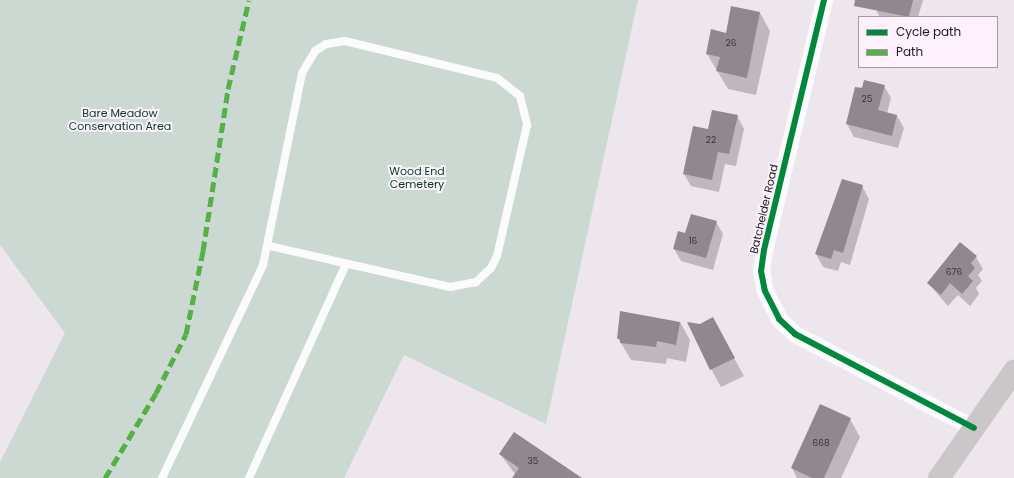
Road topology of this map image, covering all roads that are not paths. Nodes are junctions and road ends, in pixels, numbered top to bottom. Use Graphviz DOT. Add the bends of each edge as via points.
graph roads {
  1 [pos="824,0"];
  2 [pos="268,246"];
  3 [pos="346,264"];
  4 [pos="1014,371"];
  5 [pos="974,428"];
  6 [pos="162,478"];
  7 [pos="249,478"];
  8 [pos="939,478"];
  1 -- 5 [label="street, Batchelder Road" via="764,250 761,271 765,291 779,319 795,334"];
  2 -- 3 [label="lane"];
  2 -- 3 [label="lane" via="302,73 315,51 326,44 345,41 490,76 510,85 523,103 527,125 497,256 487,273 470,284 450,287"];
  2 -- 6 [label="lane" via="256,281"];
  3 -- 7 [label="lane"];
  4 -- 5 [label="main road"];
  5 -- 8 [label="main road"];
}
